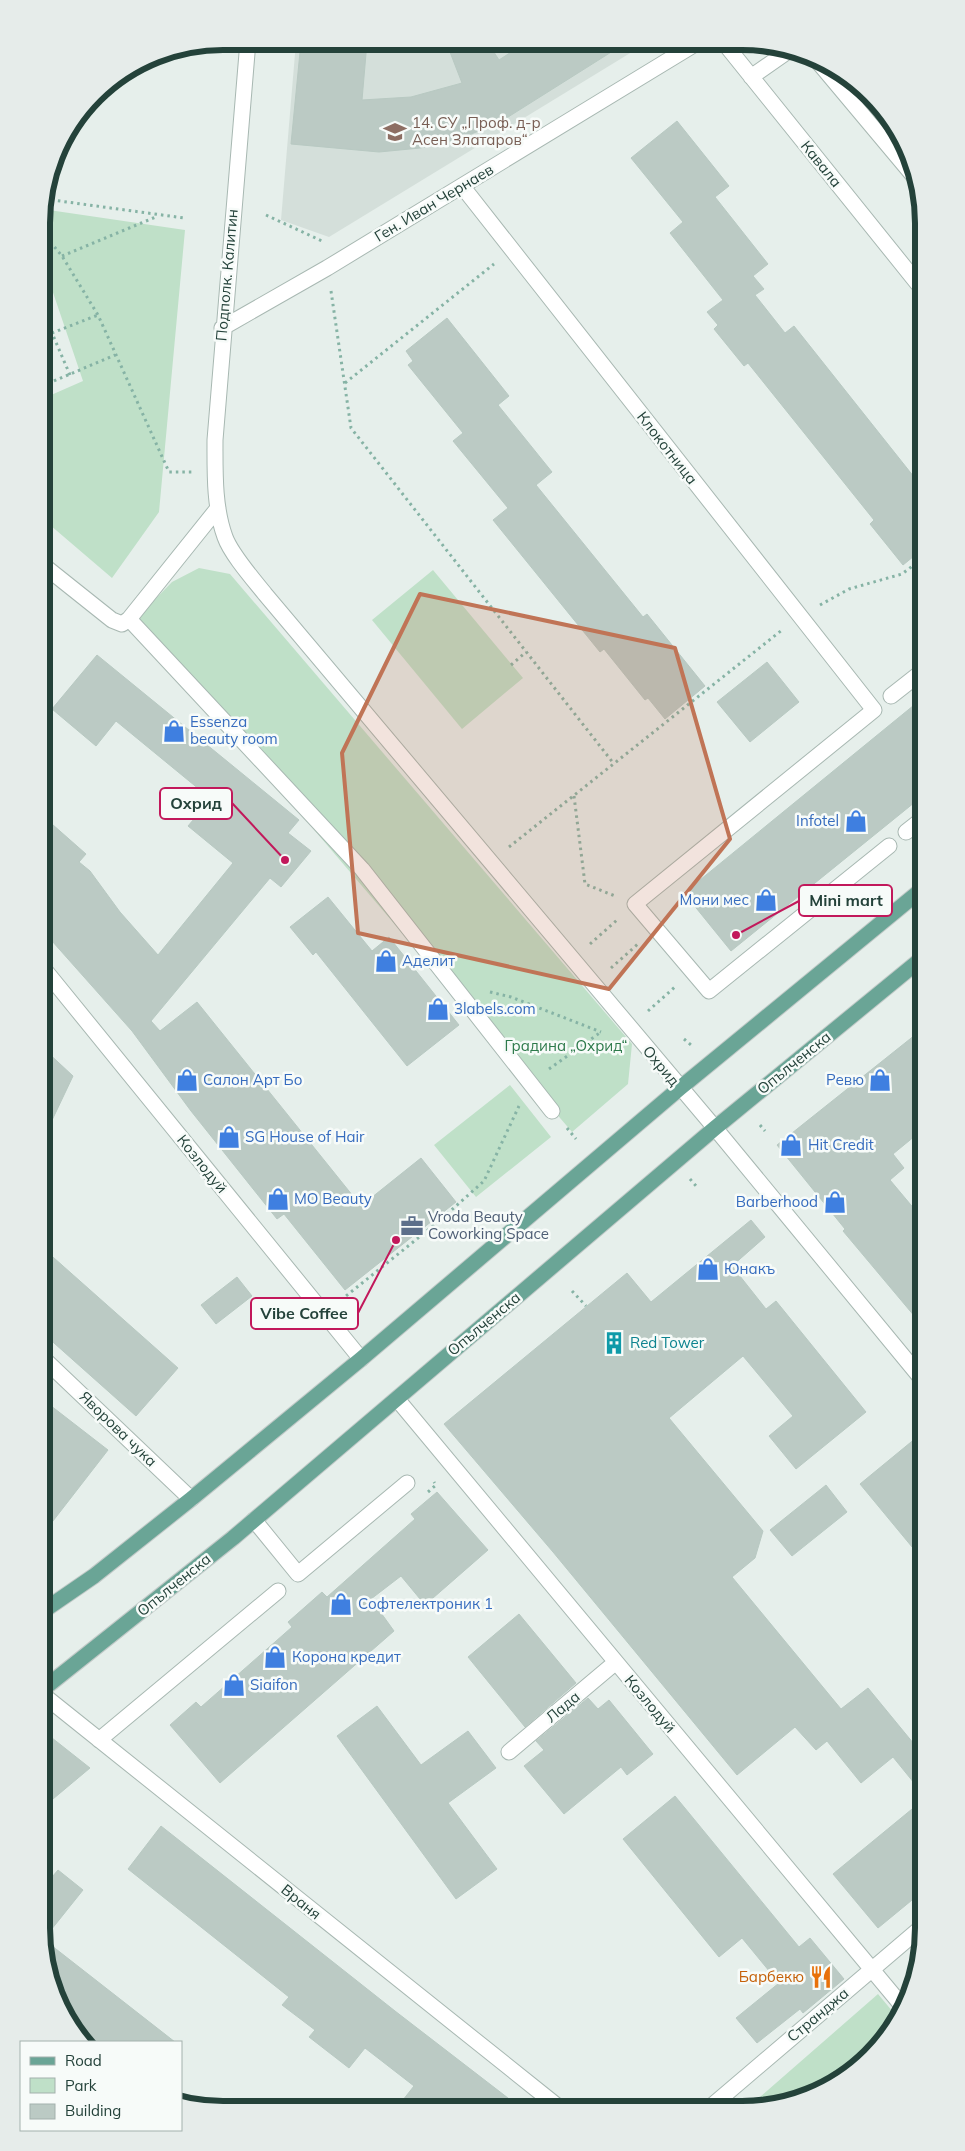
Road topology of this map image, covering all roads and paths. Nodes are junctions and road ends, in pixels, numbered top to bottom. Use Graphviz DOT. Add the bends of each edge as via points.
graph roads {
  1 [pos="247,50"];
  2 [pos="685,50"];
  3 [pos="730,50"];
  4 [pos="784,55"];
  5 [pos="827,73"];
  6 [pos="751,77"];
  7 [pos="904,164"];
  8 [pos="462,186"];
  9 [pos="52,200"];
  10 [pos="160,215"];
  11 [pos="184,218"];
  12 [pos="50,242"];
  13 [pos="512,250"];
  14 [pos="62,256"];
  15 [pos="327,268"];
  16 [pos="915,280"];
  17 [pos="98,315"];
  18 [pos="222,328"];
  19 [pos="115,355"];
  20 [pos="70,374"];
  21 [pos="50,383"];
  22 [pos="344,384"];
  23 [pos="215,472"];
  24 [pos="218,508"];
  25 [pos="915,564"];
  26 [pos="50,571"];
  27 [pos="799,616"];
  28 [pos="129,619"];
  29 [pos="526,652"];
  30 [pos="511,665"];
  31 [pos="915,677"];
  32 [pos="891,696"];
  33 [pos="614,764"];
  34 [pos="574,796"];
  35 [pos="915,825"];
  36 [pos="906,832"];
  37 [pos="890,846"];
  38 [pos="490,862"];
  39 [pos="915,895"];
  40 [pos="635,904"];
  41 [pos="656,928"];
  42 [pos="590,944"];
  43 [pos="915,964"];
  44 [pos="610,968"];
  45 [pos="693,971"];
  46 [pos="50,976"];
  47 [pos="450,982"];
  48 [pos="648,1011"];
  49 [pos="684,1039"];
  50 [pos="691,1045"];
  51 [pos="530,1083"];
  52 [pos="680,1088"];
  53 [pos="552,1110"];
  54 [pos="760,1125"];
  55 [pos="714,1128"];
  56 [pos="765,1131"];
  57 [pos="690,1179"];
  58 [pos="697,1187"];
  59 [pos="572,1291"];
  60 [pos="350,1294"];
  61 [pos="586,1306"];
  62 [pos="360,1359"];
  63 [pos="50,1364"];
  64 [pos="915,1370"];
  65 [pos="397,1399"];
  66 [pos="407,1483"];
  67 [pos="191,1499"];
  68 [pos="254,1520"];
  69 [pos="278,1591"];
  70 [pos="50,1606"];
  71 [pos="616,1662"];
  72 [pos="50,1683"];
  73 [pos="50,1700"];
  74 [pos="99,1740"];
  75 [pos="509,1752"];
  76 [pos="915,1933"];
  77 [pos="872,1969"];
  78 [pos="899,2001"];
  79 [pos="551,2101"];
  80 [pos="718,2101"];
  1 -- 18 [label="street, Подполк. Калитин"];
  2 -- 8 [label="street, Ген. Иван Чернаев"];
  3 -- 6 [label="street, Кавала"];
  4 -- 6 [label="street"];
  5 -- 7 [label="street"];
  6 -- 16 [label="street, Кавала"];
  8 -- 13 [label="street, Клокотница"];
  8 -- 15 [label="street, Ген. Иван Чернаев"];
  9 -- 10 [label="path"];
  10 -- 11 [label="path"];
  10 -- 14 [label="path"];
  12 -- 14 [label="path"];
  13 -- 22 [label="path"];
  13 -- 27 [label="street, Клокотница"];
  14 -- 17 [label="path"];
  15 -- 18 [label="street, Ген. Иван Чернаев"];
  15 -- 22 [label="path"];
  17 -- 19 [label="path"];
  17 -- 20 [label="path" via="52,334"];
  18 -- 23 [label="street, Подполк. Калитин"];
  19 -- 20 [label="path"];
  19 -- 23 [label="path" via="170,472"];
  20 -- 21 [label="path"];
  22 -- 29 [label="path" via="351,428"];
  23 -- 24 [label="street, Подполк. Калитин"];
  24 -- 28 [label="street"];
  24 -- 38 [label="street, Охрид" via="225,538 265,594"];
  25 -- 27 [label="path" via="902,574 849,589"];
  26 -- 28 [label="street" via="112,620 122,624"];
  27 -- 33 [label="path"];
  27 -- 40 [label="street, Клокотница" via="874,710"];
  28 -- 47 [label="street" via="362,869"];
  29 -- 30 [label="path"];
  29 -- 33 [label="path"];
  31 -- 32 [label="street"];
  33 -- 34 [label="path"];
  34 -- 38 [label="path"];
  34 -- 40 [label="path" via="585,884"];
  35 -- 36 [label="street"];
  37 -- 45 [label="street" via="709,991"];
  38 -- 52 [label="street, Охрид"];
  39 -- 52 [label="main road"];
  40 -- 41 [label="street"];
  40 -- 42 [label="path"];
  41 -- 44 [label="path"];
  41 -- 45 [label="street"];
  43 -- 55 [label="main road, Опълченска"];
  45 -- 48 [label="path"];
  46 -- 62 [label="street, Козлодуй"];
  47 -- 51 [label="street"];
  47 -- 51 [label="path" via="511,997 601,1032"];
  49 -- 50 [label="path"];
  51 -- 53 [label="street"];
  51 -- 60 [label="path" via="484,1181"];
  52 -- 55 [label="street, Охрид"];
  52 -- 62 [label="main road"];
  54 -- 56 [label="path"];
  55 -- 64 [label="street, Охрид"];
  55 -- 65 [label="main road, Опълченска"];
  57 -- 58 [label="path"];
  59 -- 61 [label="path"];
  62 -- 67 [label="main road"];
  63 -- 67 [label="street, Яворова чука"];
  65 -- 68 [label="main road, Опълченска"];
  65 -- 71 [label="street, Козлодуй"];
  66 -- 68 [label="street" via="298,1574"];
  67 -- 70 [label="main road" via="94,1576"];
  68 -- 72 [label="main road, Опълченска"];
  69 -- 74 [label="street"];
  71 -- 75 [label="street, Лада"];
  71 -- 77 [label="street, Козлодуй"];
  73 -- 74 [label="street, Враня"];
  74 -- 79 [label="street, Враня"];
  76 -- 77 [label="street, Странджа"];
  77 -- 78 [label="street, Козлодуй"];
  77 -- 80 [label="street, Странджа"];
}
